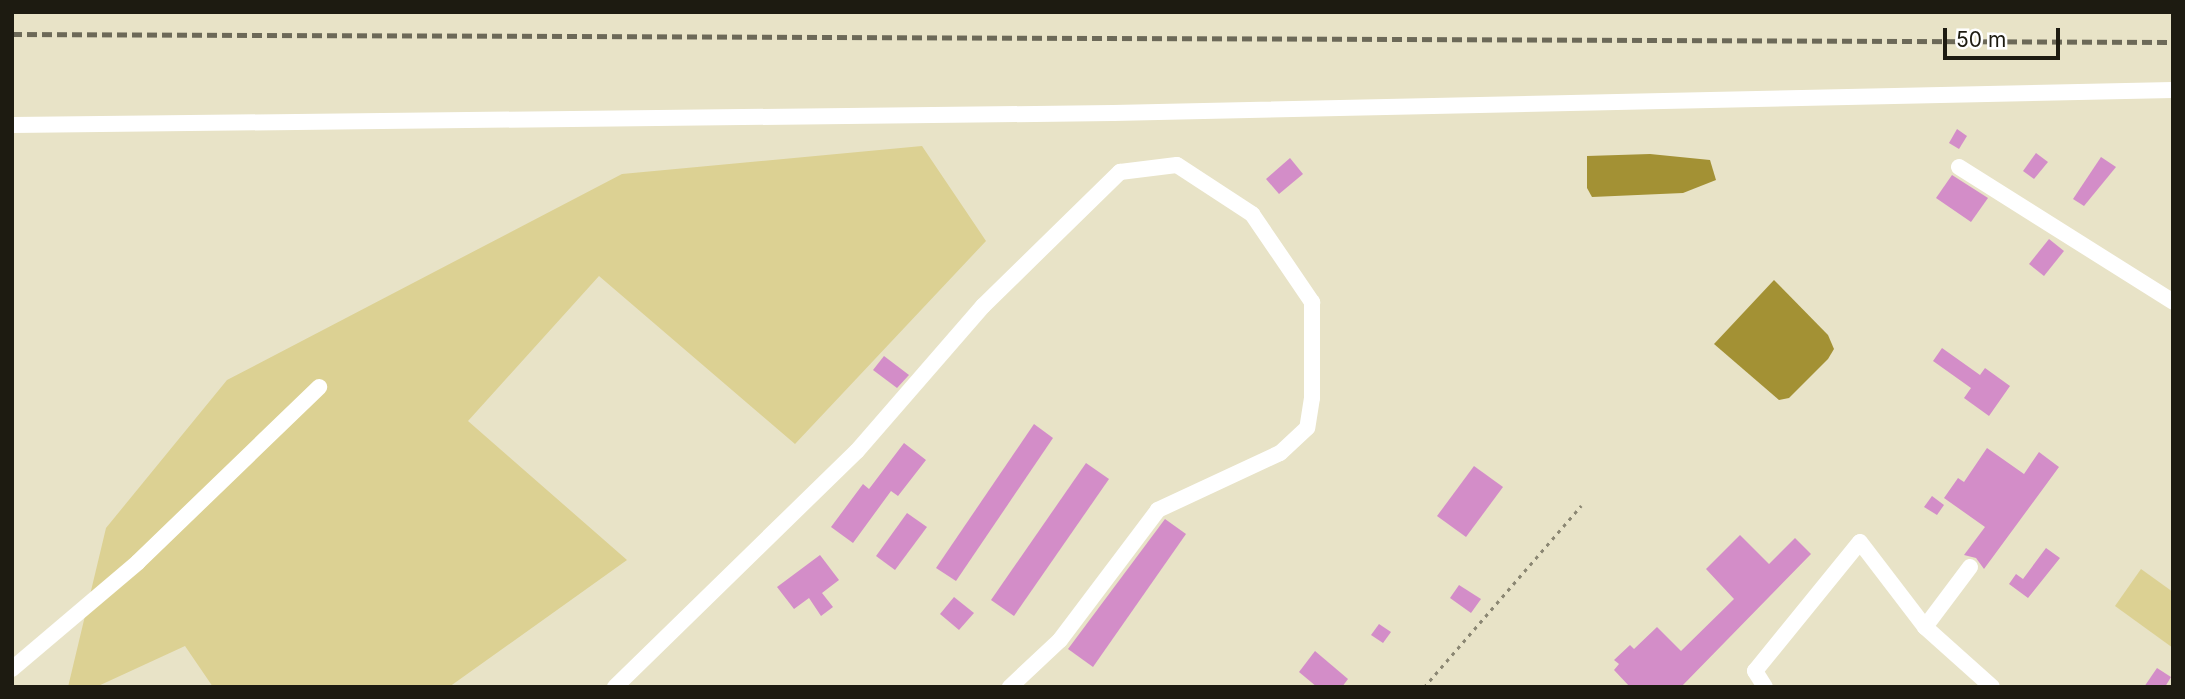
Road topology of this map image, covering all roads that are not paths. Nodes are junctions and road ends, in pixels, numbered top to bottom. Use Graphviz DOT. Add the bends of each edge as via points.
graph roads {
  1 [pos="2173,90"];
  2 [pos="12,125"];
  3 [pos="1959,167"];
  4 [pos="2173,302"];
  5 [pos="319,387"];
  6 [pos="1970,567"];
  7 [pos="1925,627"];
  8 [pos="12,669"];
  9 [pos="615,687"];
  10 [pos="1010,687"];
  11 [pos="1765,687"];
  12 [pos="1992,687"];
  1 -- 2 [label="street" via="1113,113"];
  3 -- 4 [label="street"];
  5 -- 8 [label="street" via="138,562"];
  6 -- 7 [label="street"];
  7 -- 11 [label="street" via="1860,542 1755,671"];
  7 -- 12 [label="street"];
  9 -- 10 [label="street" via="857,451 983,306 1120,172 1177,165 1252,214 1312,302 1312,398 1307,428 1280,453 1158,510 1060,640"];
}
